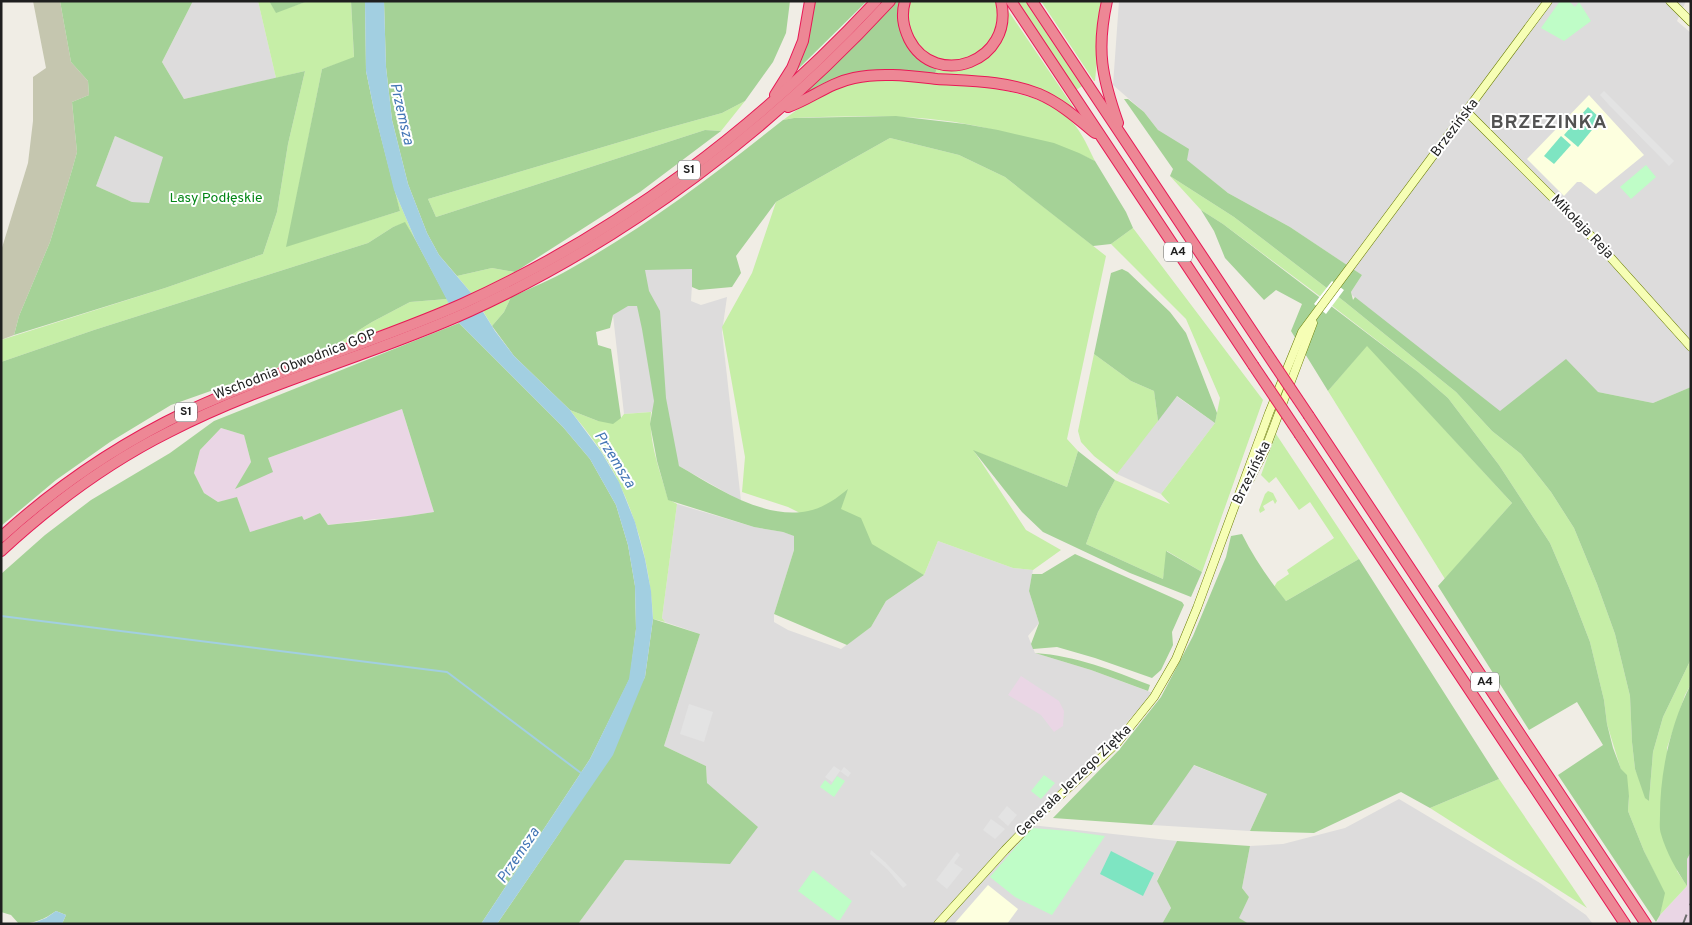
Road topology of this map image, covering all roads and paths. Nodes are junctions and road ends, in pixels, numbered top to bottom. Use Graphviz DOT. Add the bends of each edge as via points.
graph roads {
  1 [pos="810,1"];
  2 [pos="876,1"];
  3 [pos="890,1"];
  4 [pos="905,1"];
  5 [pos="1001,1"];
  6 [pos="1011,1"];
  7 [pos="1032,1"];
  8 [pos="1107,1"];
  9 [pos="1548,1"];
  10 [pos="1670,1"];
  11 [pos="1691,22"];
  12 [pos="774,107"];
  13 [pos="1467,112"];
  14 [pos="1123,136"];
  15 [pos="1104,140"];
  16 [pos="398,336"];
  17 [pos="1691,347"];
  18 [pos="1232,513"];
  19 [pos="1,538"];
  20 [pos="1,551"];
  21 [pos="938,924"];
  22 [pos="1625,924"];
  23 [pos="1646,924"];
  1 -- 12 [label="highway" via="801,48"];
  2 -- 12 [label="highway, S1"];
  3 -- 12 [label="highway, S1" via="841,52"];
  4 -- 5 [label="highway" via="903,20 913,46 929,59 949,65 974,61 993,46 1003,22"];
  6 -- 15 [label="highway, A4"];
  7 -- 14 [label="highway, A4"];
  8 -- 14 [label="highway" via="1101,37 1102,69"];
  9 -- 13 [label="main road, Brzezińska"];
  10 -- 11 [label="main road"];
  12 -- 15 [label="highway" via="792,106 822,88 854,78 902,76 980,82 1040,94 1067,109"];
  12 -- 16 [label="highway, S1" via="647,199 470,311"];
  13 -- 17 [label="main road, Mikołaja Reja" via="1594,239"];
  13 -- 18 [label="main road, Brzezińska" via="1320,309 1310,327 1265,450"];
  14 -- 23 [label="highway, A4, bridge"];
  15 -- 22 [label="highway, A4, bridge"];
  16 -- 19 [label="highway, Wschodnia Obwodnica GOP / S1" via="249,386 166,422 76,477"];
  16 -- 20 [label="highway, Wschodnia Obwodnica GOP / S1" via="168,432 86,482"];
  18 -- 21 [label="main road, Generała Jerzego Ziętka" via="1176,659 1146,709 1117,743 1004,850"];
}
